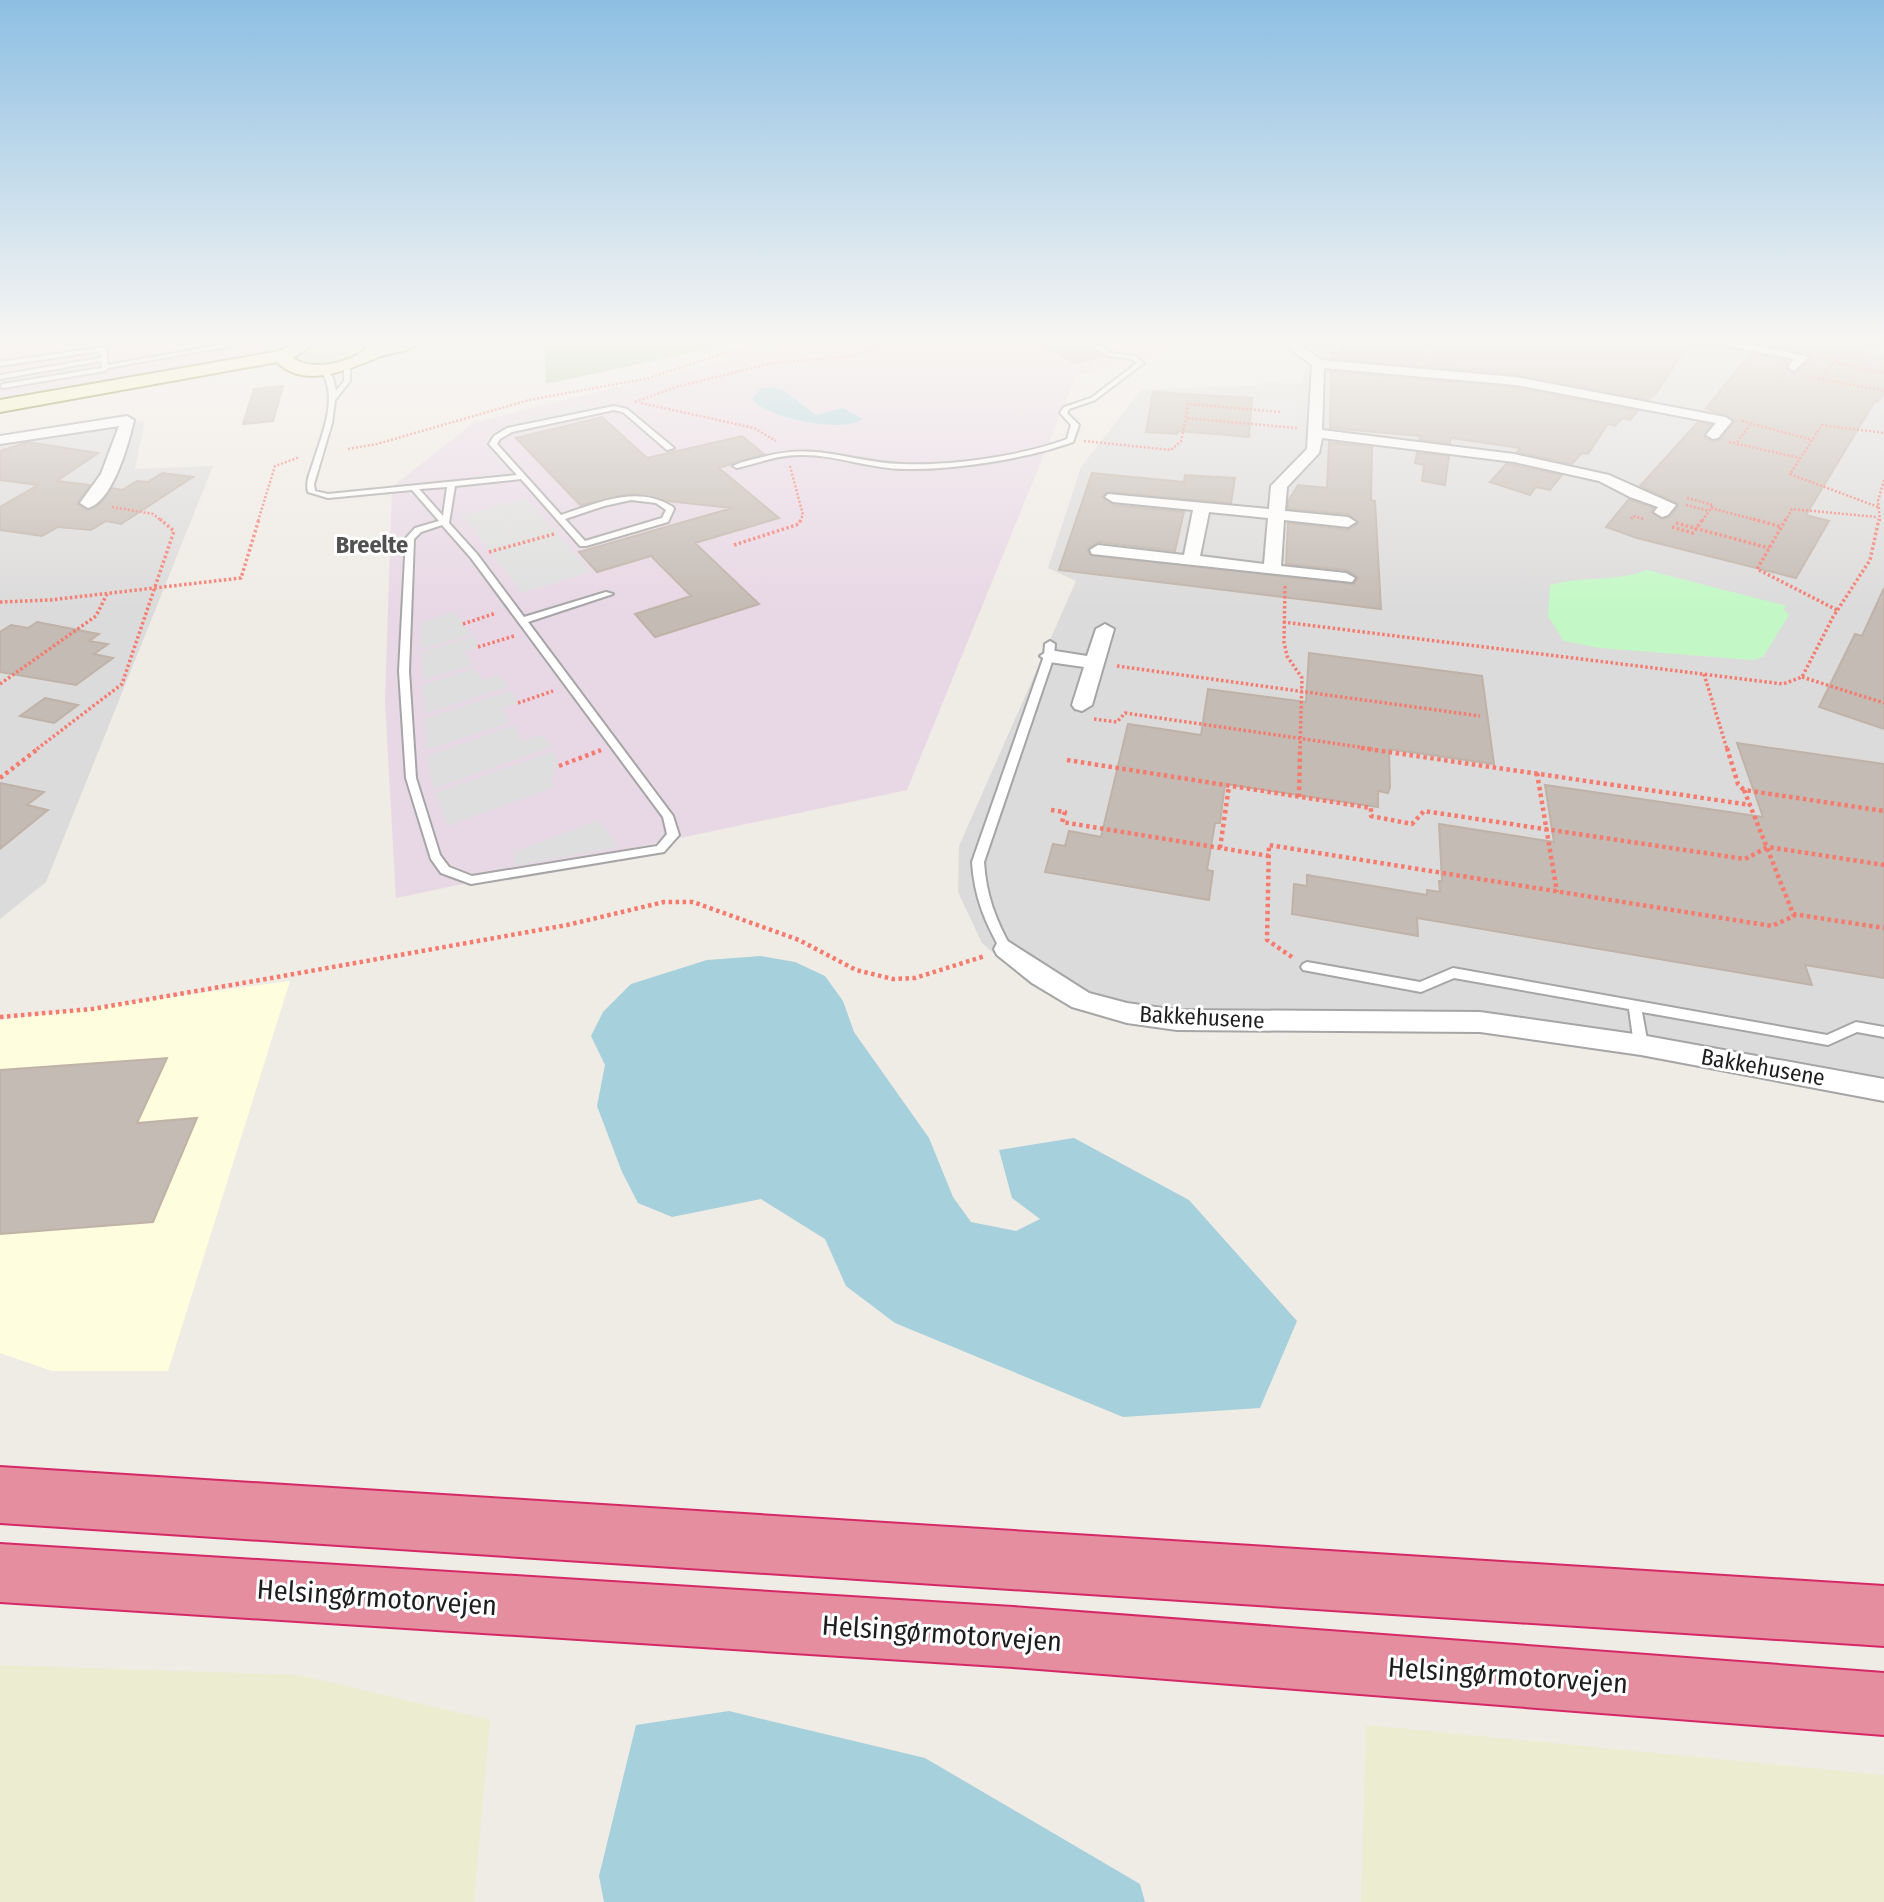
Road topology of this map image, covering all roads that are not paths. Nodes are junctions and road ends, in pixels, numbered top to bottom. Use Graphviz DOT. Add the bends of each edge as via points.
graph roads {
  1 [pos="59,431"];
  2 [pos="124,431"];
  3 [pos="325,431"];
  4 [pos="509,431"];
  5 [pos="650,431"];
  6 [pos="1073,431"];
  7 [pos="1315,431"];
  8 [pos="1717,431"];
  9 [pos="1713,435"];
  10 [pos="0,440"];
  11 [pos="670,448"];
  12 [pos="737,466"];
  13 [pos="523,477"];
  14 [pos="451,484"];
  15 [pos="414,488"];
  16 [pos="1113,497"];
  17 [pos="88,503"];
  18 [pos="1202,506"];
  19 [pos="1277,514"];
  20 [pos="559,518"];
  21 [pos="1666,519"];
  22 [pos="446,521"];
  23 [pos="1348,522"];
  24 [pos="1098,550"];
  25 [pos="1191,561"];
  26 [pos="1279,571"];
  27 [pos="1346,578"];
  28 [pos="609,594"];
  29 [pos="522,621"];
  30 [pos="1105,629"];
  31 [pos="1050,650"];
  32 [pos="1095,663"];
  33 [pos="1087,712"];
  34 [pos="1006,948"];
  35 [pos="1307,967"];
  36 [pos="1634,1006"];
  37 [pos="1884,1032"];
  38 [pos="1641,1045"];
  39 [pos="1884,1090"];
  40 [pos="0,1495"];
  41 [pos="0,1573"];
  42 [pos="1884,1616"];
  43 [pos="1884,1704"];
  1 -- 10 [label="street"];
  2 -- 17 [label="street" via="106,484"];
  3 -- 15 [label="lane" via="310,484 312,492 328,496"];
  4 -- 13 [label="lane" via="494,444"];
  5 -- 11 [label="lane"];
  6 -- 12 [label="lane" via="1070,440 1039,451 927,466 893,467 788,453"];
  7 -- 19 [label="street" via="1314,450 1279,485"];
  7 -- 21 [label="street" via="1463,449 1591,475 1668,505"];
  8 -- 9 [label="street"];
  13 -- 14 [label="lane"];
  13 -- 20 [label="lane"];
  14 -- 15 [label="lane"];
  14 -- 22 [label="lane"];
  15 -- 22 [label="lane"];
  16 -- 18 [label="street"];
  18 -- 19 [label="street"];
  18 -- 25 [label="street"];
  19 -- 23 [label="street"];
  19 -- 26 [label="street"];
  20 -- 20 [label="lane" via="636,497 660,500 670,509 665,520 583,544"];
  22 -- 29 [label="lane"];
  22 -- 29 [label="lane" via="418,530 410,538 404,671 411,778 435,856 445,870 471,880 660,849 673,835 668,816"];
  24 -- 25 [label="street"];
  25 -- 26 [label="street"];
  26 -- 27 [label="street"];
  28 -- 29 [label="lane"];
  30 -- 32 [label="street"];
  31 -- 32 [label="street, Bakkehusene"];
  31 -- 34 [label="lane, Bakkehusene" via="978,862 987,917"];
  32 -- 33 [label="street"];
  34 -- 38 [label="street, Bakkehusene" via="1081,1000 1127,1013 1177,1020 1480,1021"];
  35 -- 36 [label="lane, Bakkehusene" via="1421,986 1453,973"];
  36 -- 37 [label="lane, Bakkehusene" via="1828,1041 1856,1027"];
  36 -- 38 [label="lane"];
  38 -- 39 [label="street, Bakkehusene"];
  40 -- 42 [label="highway"];
  41 -- 43 [label="highway, Helsingørmotorvejen" via="1013,1637"];
}
